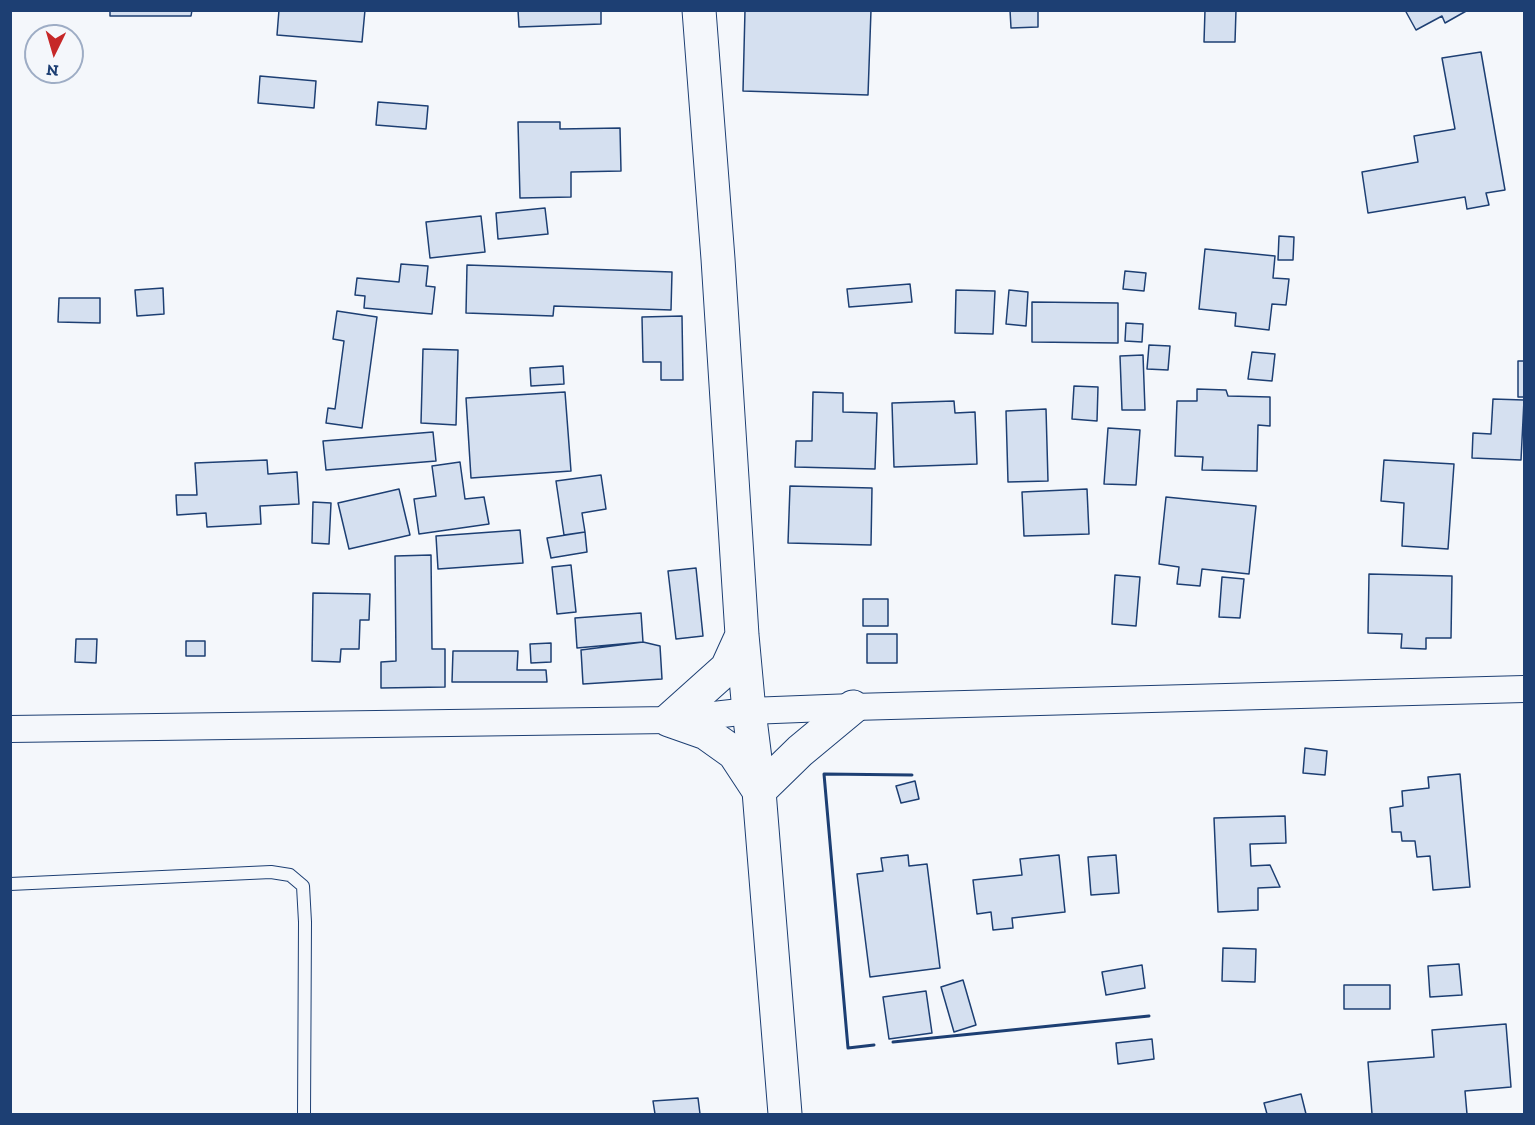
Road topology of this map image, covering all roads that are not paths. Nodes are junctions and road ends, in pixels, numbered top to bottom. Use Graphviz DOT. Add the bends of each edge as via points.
graph roads {
  1 [pos="699,10"];
  2 [pos="742,635"];
  3 [pos="1524,689"];
  4 [pos="853,707"];
  5 [pos="749,711"];
  6 [pos="669,720"];
  7 [pos="10,729"];
  8 [pos="759,791"];
  9 [pos="10,884"];
  10 [pos="304,1114"];
  11 [pos="785,1114"];
  1 -- 2 [label="main road"];
  2 -- 5 [label="main road"];
  2 -- 6 [label="main road" via="727,668"];
  3 -- 4 [label="street"];
  4 -- 5 [label="street"];
  4 -- 8 [label="main road"];
  5 -- 6 [label="street"];
  5 -- 8 [label="main road"];
  6 -- 7 [label="street"];
  6 -- 8 [label="main road" via="706,734 734,753"];
  8 -- 11 [label="main road"];
  9 -- 10 [label="lane" via="198,874 290,875 303,886"];
}
